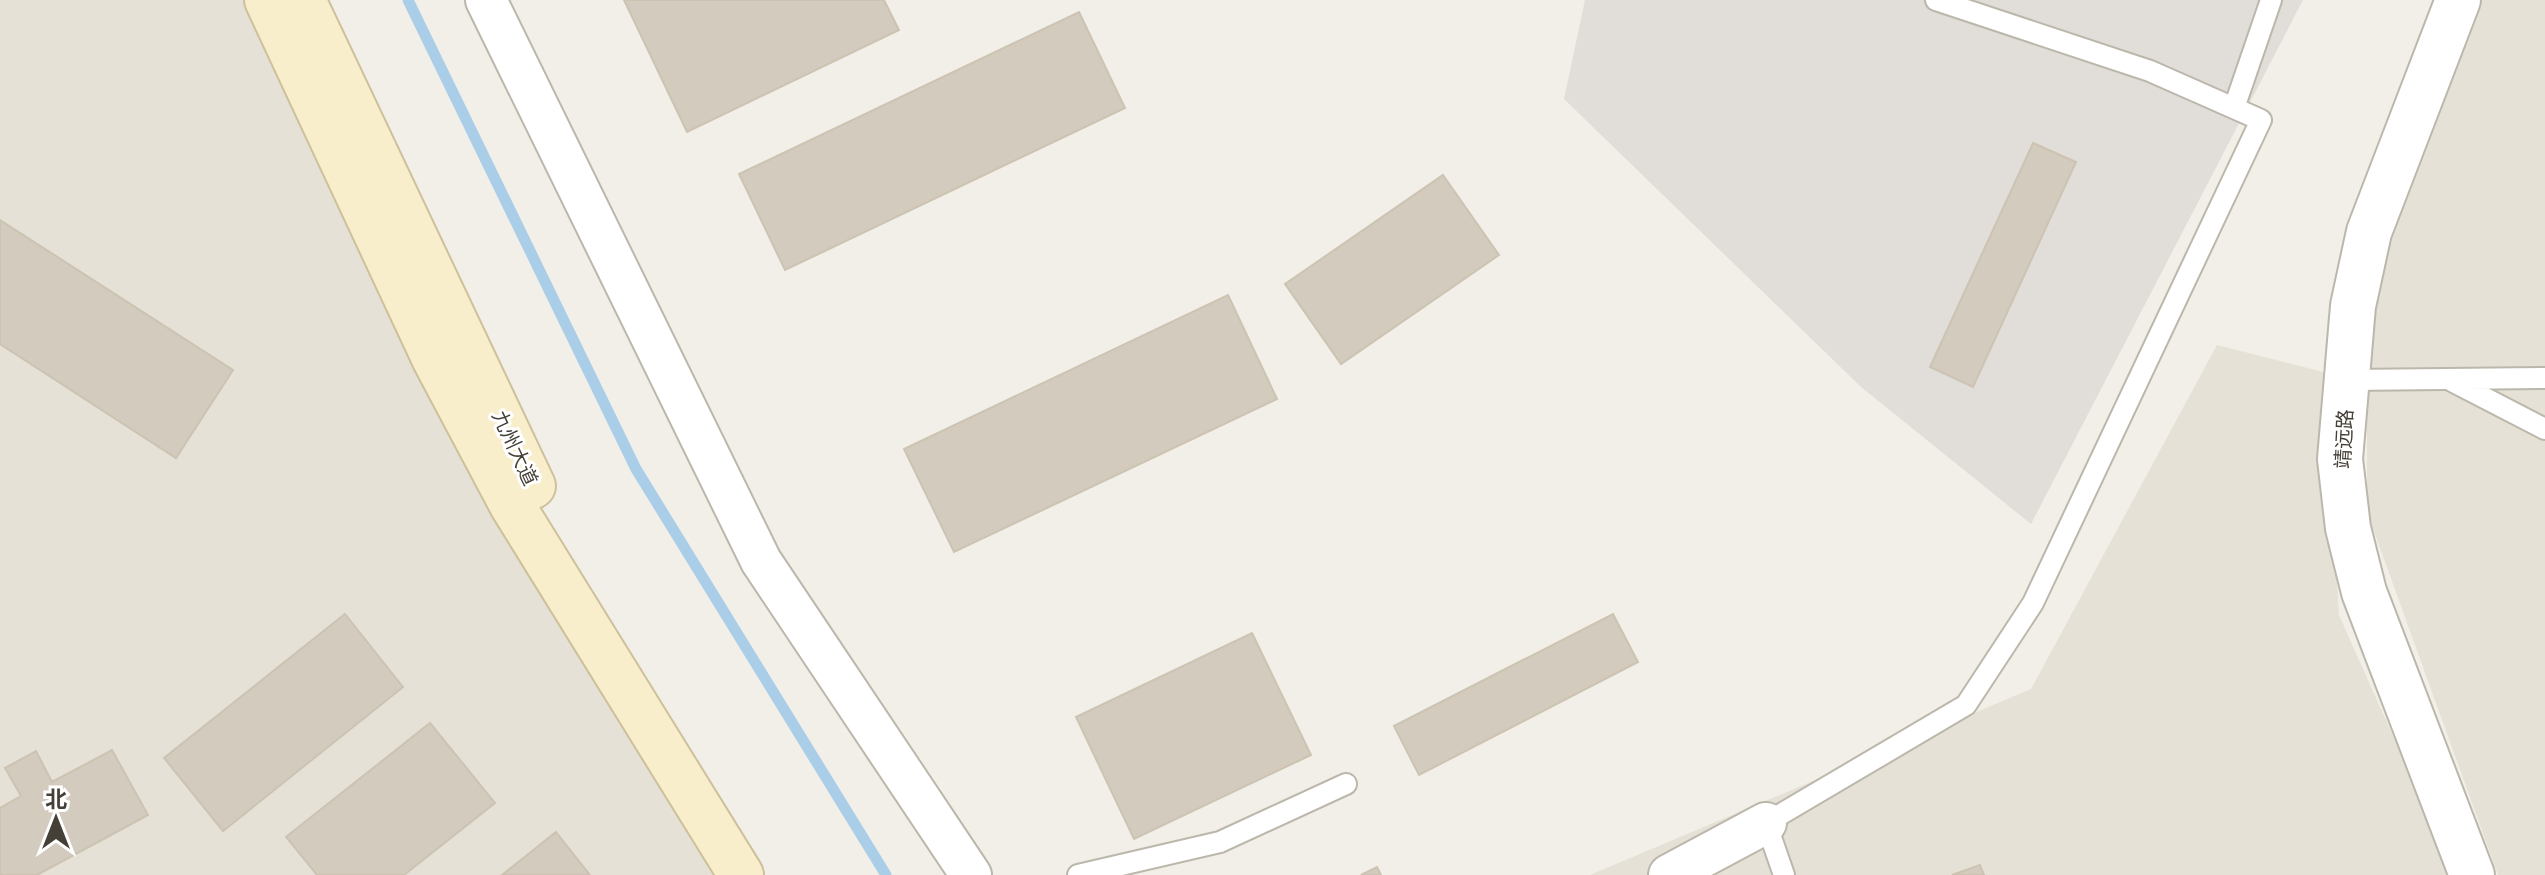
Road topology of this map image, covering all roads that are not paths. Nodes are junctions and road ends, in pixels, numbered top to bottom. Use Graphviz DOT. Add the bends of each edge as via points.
graph roads {
  1 [pos="267,0"];
  2 [pos="303,0"];
  3 [pos="486,0"];
  4 [pos="1936,0"];
  5 [pos="2271,0"];
  6 [pos="2458,0"];
  7 [pos="2234,108"];
  8 [pos="2545,378"];
  9 [pos="2348,380"];
  10 [pos="2448,380"];
  11 [pos="2545,429"];
  12 [pos="1346,784"];
  13 [pos="1766,823"];
  14 [pos="741,875"];
  15 [pos="767,875"];
  16 [pos="971,875"];
  17 [pos="1078,875"];
  18 [pos="1669,875"];
  19 [pos="1784,875"];
  20 [pos="2472,875"];
  1 -- 14 [label="main road" via="435,360 512,505"];
  2 -- 15 [label="main road, 九州大道" via="538,495"];
  3 -- 16 [label="street" via="761,561"];
  4 -- 7 [label="lane" via="2150,71"];
  5 -- 7 [label="lane"];
  6 -- 9 [label="street, 靖远路" via="2369,232 2353,306"];
  7 -- 13 [label="lane" via="2261,120 2033,603 1966,705"];
  8 -- 10 [label="lane"];
  9 -- 10 [label="lane"];
  9 -- 20 [label="street, 靖远路" via="2340,459 2348,528 2364,592"];
  10 -- 11 [label="lane"];
  12 -- 17 [label="lane" via="1220,842"];
  13 -- 18 [label="street"];
  13 -- 19 [label="lane"];
}
